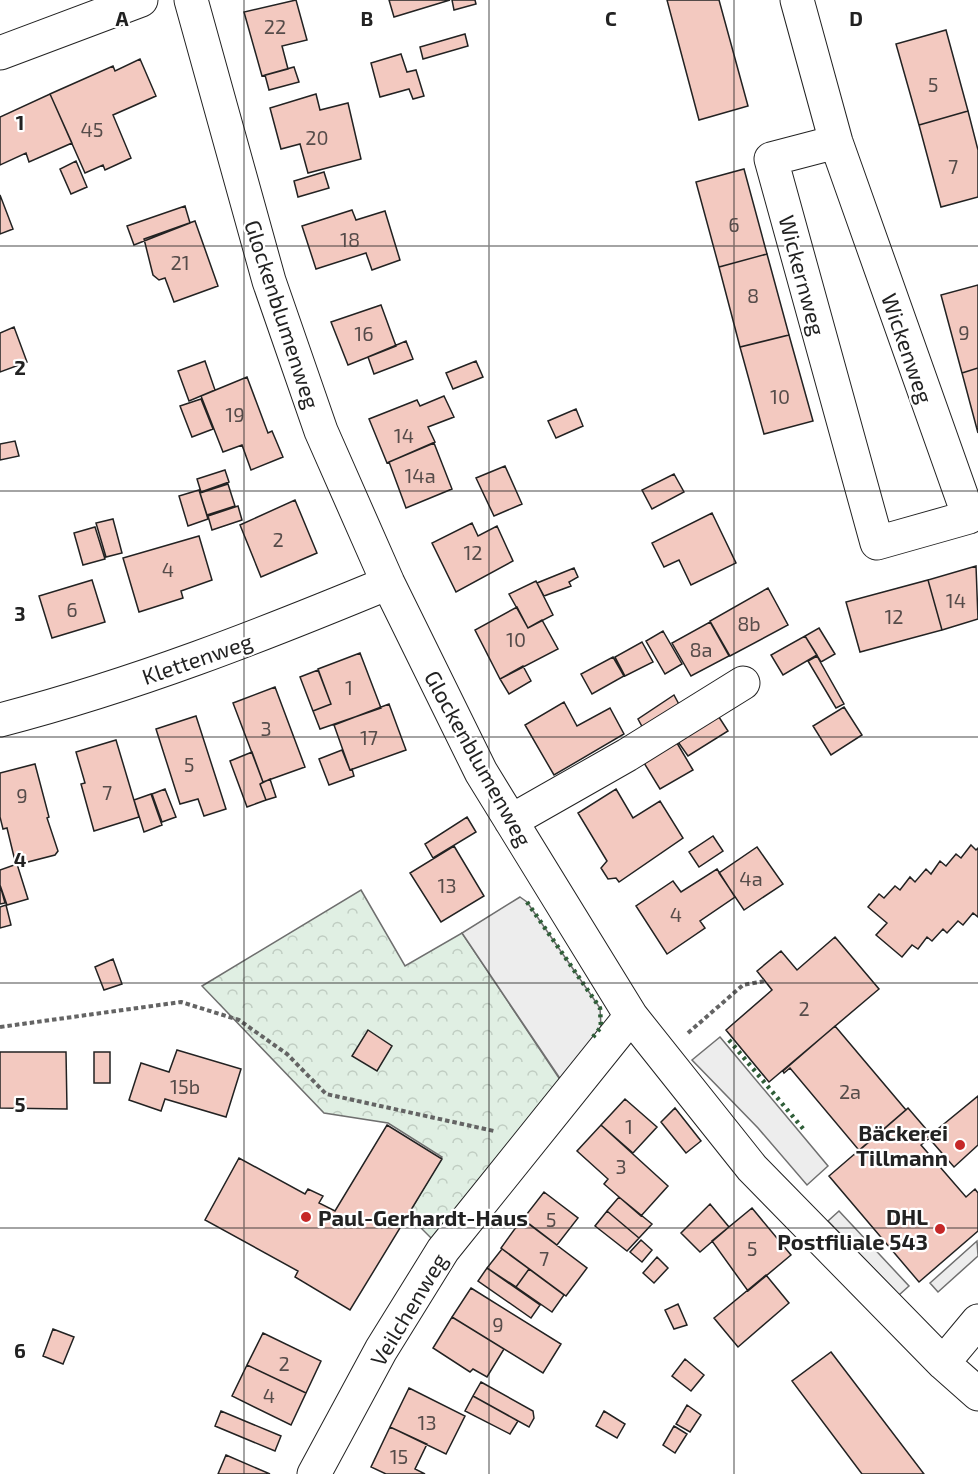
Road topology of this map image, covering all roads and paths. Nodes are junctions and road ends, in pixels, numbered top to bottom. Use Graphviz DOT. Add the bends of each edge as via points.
graph roads {
  1 [pos="141,0"];
  2 [pos="191,0"];
  3 [pos="797,0"];
  4 [pos="0,53"];
  5 [pos="836,142"];
  6 [pos="853,456"];
  7 [pos="388,583"];
  8 [pos="743,682"];
  9 [pos="0,720"];
  10 [pos="511,821"];
  11 [pos="765,981"];
  12 [pos="631,1016"];
  13 [pos="700,1022"];
  14 [pos="0,1027"];
  15 [pos="688,1031"];
  16 [pos="662,1055"];
  17 [pos="532,1139"];
  18 [pos="978,1321"];
  19 [pos="943,1363"];
  20 [pos="978,1394"];
  21 [pos="314,1474"];
  1 -- 4 [label="street"];
  2 -- 7 [label="street, Glockenblumenweg" via="273,291 321,431"];
  3 -- 5 [label="street, Wickenweg"];
  5 -- 6 [label="street, Wickernweg" via="771,159"];
  5 -- 6 [label="street, Wickenweg" via="969,517 877,543"];
  7 -- 9 [label="street, Klettenweg" via="245,643"];
  7 -- 10 [label="street, Glockenblumenweg" via="481,771"];
  8 -- 10 [label="street" via="627,755"];
  10 -- 12 [label="street, Glockenblumenweg"];
  11 -- 13 [label="path" via="743,985"];
  12 -- 16 [label="street, Glockenblumenweg"];
  12 -- 17 [label="street, Veilchenweg"];
  13 -- 15 [label="path"];
  13 -- 16 [label="path"];
  14 -- 17 [label="path" via="181,1002 239,1020 287,1054 326,1094"];
  16 -- 19 [label="street, Glockenblumenweg" via="752,1168"];
  17 -- 21 [label="street, Veilchenweg" via="443,1250 381,1350"];
  18 -- 19 [label="street"];
  19 -- 20 [label="street, Glockenblumenweg"];
}
